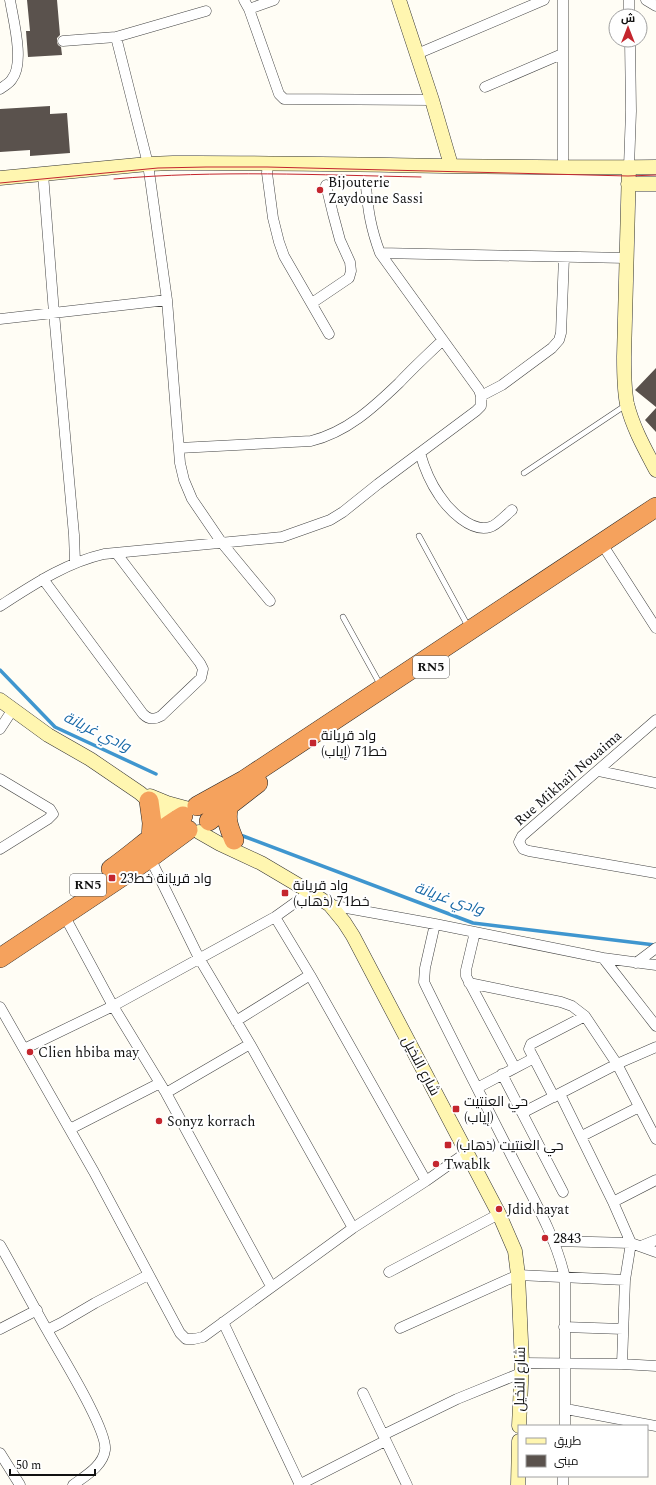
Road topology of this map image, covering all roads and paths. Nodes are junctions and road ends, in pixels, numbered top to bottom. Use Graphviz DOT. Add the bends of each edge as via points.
graph roads {
  1 [pos="10,0"];
  2 [pos="274,0"];
  3 [pos="399,0"];
  4 [pos="544,0"];
  5 [pos="563,0"];
  6 [pos="646,0"];
  7 [pos="246,4"];
  8 [pos="656,6"];
  9 [pos="206,11"];
  10 [pos="116,37"];
  11 [pos="63,41"];
  12 [pos="630,48"];
  13 [pos="417,54"];
  14 [pos="562,54"];
  15 [pos="485,87"];
  16 [pos="0,89"];
  17 [pos="432,100"];
  18 [pos="268,163"];
  19 [pos="148,164"];
  20 [pos="451,165"];
  21 [pos="629,167"];
  22 [pos="656,167"];
  23 [pos="562,168"];
  24 [pos="43,174"];
  25 [pos="0,178"];
  26 [pos="628,184"];
  27 [pos="656,184"];
  28 [pos="326,185"];
  29 [pos="366,186"];
  30 [pos="380,253"];
  31 [pos="564,257"];
  32 [pos="626,258"];
  33 [pos="167,300"];
  34 [pos="312,303"];
  35 [pos="54,313"];
  36 [pos="0,319"];
  37 [pos="329,334"];
  38 [pos="443,340"];
  39 [pos="481,396"];
  40 [pos="627,405"];
  41 [pos="179,448"];
  42 [pos="420,453"];
  43 [pos="656,470"];
  44 [pos="524,473"];
  45 [pos="656,507"];
  46 [pos="512,510"];
  47 [pos="656,517"];
  48 [pos="419,536"];
  49 [pos="222,543"];
  50 [pos="604,548"];
  51 [pos="117,554"];
  52 [pos="76,562"];
  53 [pos="43,579"];
  54 [pos="270,602"];
  55 [pos="0,606"];
  56 [pos="343,617"];
  57 [pos="656,628"];
  58 [pos="470,631"];
  59 [pos="383,688"];
  60 [pos="0,700"];
  61 [pos="13,709"];
  62 [pos="656,720"];
  63 [pos="0,729"];
  64 [pos="599,771"];
  65 [pos="0,779"];
  66 [pos="656,783"];
  67 [pos="145,797"];
  68 [pos="229,806"];
  69 [pos="190,820"];
  70 [pos="151,839"];
  71 [pos="234,840"];
  72 [pos="0,849"];
  73 [pos="150,858"];
  74 [pos="261,863"];
  75 [pos="656,873"];
  76 [pos="310,892"];
  77 [pos="330,905"];
  78 [pos="64,916"];
  79 [pos="275,917"];
  80 [pos="435,924"];
  81 [pos="475,932"];
  82 [pos="0,944"];
  83 [pos="656,948"];
  84 [pos="0,958"];
  85 [pos="199,958"];
  86 [pos="603,958"];
  87 [pos="636,963"];
  88 [pos="656,965"];
  89 [pos="310,975"];
  90 [pos="469,983"];
  91 [pos="0,1006"];
  92 [pos="113,1006"];
  93 [pos="585,1016"];
  94 [pos="236,1021"];
  95 [pos="656,1026"];
  96 [pos="250,1044"];
  97 [pos="656,1047"];
  98 [pos="24,1049"];
  99 [pos="534,1058"];
  100 [pos="617,1064"];
  101 [pos="515,1068"];
  102 [pos="502,1074"];
  103 [pos="160,1083"];
  104 [pos="477,1088"];
  105 [pos="166,1093"];
  106 [pos="557,1095"];
  107 [pos="639,1107"];
  108 [pos="522,1113"];
  109 [pos="70,1129"];
  110 [pos="582,1136"];
  111 [pos="656,1139"];
  112 [pos="466,1152"];
  113 [pos="656,1180"];
  114 [pos="426,1181"];
  115 [pos="563,1192"];
  116 [pos="613,1202"];
  117 [pos="499,1214"];
  118 [pos="353,1228"];
  119 [pos="656,1240"];
  120 [pos="553,1241"];
  121 [pos="631,1243"];
  122 [pos="0,1245"];
  123 [pos="642,1246"];
  124 [pos="656,1252"];
  125 [pos="389,1272"];
  126 [pos="148,1274"];
  127 [pos="518,1275"];
  128 [pos="565,1278"];
  129 [pos="625,1280"];
  130 [pos="271,1286"];
  131 [pos="37,1310"];
  132 [pos="223,1322"];
  133 [pos="564,1327"];
  134 [pos="400,1328"];
  135 [pos="623,1328"];
  136 [pos="0,1330"];
  137 [pos="47,1330"];
  138 [pos="565,1363"];
  139 [pos="622,1364"];
  140 [pos="656,1366"];
  141 [pos="521,1368"];
  142 [pos="363,1393"];
  143 [pos="566,1408"];
  144 [pos="519,1425"];
  145 [pos="566,1425"];
  146 [pos="656,1426"];
  147 [pos="384,1438"];
  148 [pos="0,1453"];
  149 [pos="518,1455"];
  150 [pos="516,1484"];
  151 [pos="20,1485"];
  152 [pos="73,1485"];
  153 [pos="300,1485"];
  154 [pos="407,1485"];
  1 -- 16 [label="street" via="18,52 17,69 12,79"];
  2 -- 7 [label="street"];
  3 -- 13 [label="main road"];
  4 -- 13 [label="street"];
  5 -- 14 [label="street"];
  6 -- 8 [label="street"];
  7 -- 17 [label="street" via="279,94 284,99"];
  9 -- 10 [label="street"];
  10 -- 11 [label="street"];
  10 -- 19 [label="street"];
  12 -- 21 [label="street"];
  13 -- 17 [label="main road"];
  14 -- 15 [label="street"];
  14 -- 23 [label="street"];
  17 -- 20 [label="main road"];
  18 -- 19 [label="main road"];
  18 -- 20 [label="main road"];
  18 -- 34 [label="street" via="273,218 279,242 284,256"];
  19 -- 24 [label="main road"];
  19 -- 33 [label="street"];
  20 -- 23 [label="main road"];
  21 -- 22 [label="main road"];
  21 -- 23 [label="main road"];
  21 -- 26 [label="main road"];
  24 -- 25 [label="main road"];
  24 -- 35 [label="street"];
  26 -- 27 [label="main road"];
  26 -- 32 [label="main road"];
  28 -- 34 [label="street" via="351,271 349,278"];
  29 -- 30 [label="street" via="371,229"];
  30 -- 31 [label="street"];
  30 -- 38 [label="street"];
  31 -- 32 [label="street"];
  31 -- 39 [label="street" via="559,340 502,385"];
  32 -- 40 [label="main road" via="624,386"];
  33 -- 35 [label="street"];
  33 -- 41 [label="street"];
  34 -- 37 [label="street"];
  35 -- 36 [label="street"];
  35 -- 52 [label="street"];
  38 -- 39 [label="street"];
  38 -- 41 [label="street" via="371,410 353,423 323,438 311,441"];
  39 -- 42 [label="street" via="480,406 476,411"];
  40 -- 43 [label="main road" via="639,437"];
  40 -- 44 [label="lane"];
  41 -- 49 [label="street" via="184,480 192,499"];
  42 -- 46 [label="street" via="424,468 438,495 453,512 469,524 491,527"];
  42 -- 49 [label="street" via="330,520 282,537"];
  45 -- 50 [label="highway, RN5"];
  47 -- 50 [label="highway, RN5"];
  48 -- 58 [label="lane"];
  49 -- 51 [label="street"];
  49 -- 54 [label="street"];
  50 -- 57 [label="street"];
  50 -- 58 [label="highway, RN5"];
  50 -- 68 [label="highway, RN5" via="255,785"];
  51 -- 52 [label="street" via="104,554"];
  51 -- 53 [label="street" via="203,669 201,678 156,719 147,718 143,714"];
  52 -- 53 [label="street"];
  53 -- 55 [label="street"];
  56 -- 59 [label="lane"];
  58 -- 59 [label="highway, RN5"];
  59 -- 69 [label="highway, RN5" via="244,780"];
  60 -- 61 [label="main road"];
  61 -- 63 [label="street"];
  61 -- 67 [label="main road" via="48,735 90,759"];
  62 -- 64 [label="street, Rue Mikhaïl Nouaima"];
  64 -- 66 [label="street"];
  64 -- 75 [label="street, Rue Mikhaïl Nouaima" via="522,836 520,845 529,851"];
  65 -- 72 [label="street" via="50,809 53,814"];
  67 -- 69 [label="main road"];
  67 -- 69 [label="main road" via="167,803"];
  67 -- 70 [label="highway" via="152,823"];
  68 -- 69 [label="highway, RN5"];
  68 -- 71 [label="highway" via="227,822"];
  69 -- 70 [label="highway, RN5"];
  69 -- 71 [label="main road"];
  69 -- 73 [label="highway, RN5"];
  69 -- 74 [label="main road, شارع النخيل" via="220,844"];
  70 -- 82 [label="highway, RN5"];
  71 -- 74 [label="main road"];
  73 -- 78 [label="highway, RN5"];
  73 -- 85 [label="street"];
  74 -- 76 [label="main road, شارع النخيل"];
  76 -- 77 [label="main road, شارع النخيل"];
  76 -- 79 [label="street"];
  77 -- 80 [label="street"];
  77 -- 112 [label="main road, شارع النخيل" via="353,936"];
  78 -- 84 [label="highway, RN5"];
  78 -- 92 [label="street"];
  79 -- 85 [label="street"];
  79 -- 89 [label="street"];
  80 -- 81 [label="street"];
  80 -- 104 [label="street" via="424,982"];
  81 -- 86 [label="street"];
  81 -- 90 [label="street" via="466,970"];
  83 -- 87 [label="street"];
  85 -- 92 [label="street"];
  85 -- 94 [label="street"];
  86 -- 87 [label="street"];
  86 -- 95 [label="street"];
  87 -- 88 [label="street"];
  89 -- 94 [label="street"];
  89 -- 114 [label="street"];
  90 -- 93 [label="street" via="561,1002 572,1006"];
  90 -- 101 [label="street"];
  91 -- 98 [label="street"];
  92 -- 98 [label="street"];
  92 -- 103 [label="street"];
  93 -- 99 [label="street" via="531,1044 529,1049"];
  93 -- 100 [label="street"];
  94 -- 96 [label="street"];
  96 -- 105 [label="street"];
  96 -- 118 [label="street"];
  97 -- 100 [label="street"];
  98 -- 109 [label="street"];
  99 -- 101 [label="street"];
  99 -- 106 [label="street"];
  100 -- 106 [label="street"];
  100 -- 107 [label="street"];
  101 -- 102 [label="street"];
  102 -- 104 [label="street"];
  102 -- 108 [label="street"];
  103 -- 105 [label="street"];
  103 -- 109 [label="street"];
  104 -- 120 [label="street"];
  105 -- 130 [label="street"];
  106 -- 108 [label="street"];
  106 -- 110 [label="street"];
  107 -- 110 [label="street"];
  107 -- 111 [label="street"];
  108 -- 115 [label="street"];
  109 -- 126 [label="street"];
  110 -- 116 [label="street"];
  112 -- 114 [label="street"];
  112 -- 117 [label="main road, شارع النخيل"];
  113 -- 116 [label="street"];
  114 -- 118 [label="street"];
  116 -- 121 [label="street"];
  117 -- 125 [label="street"];
  117 -- 127 [label="main road, شارع النخيل" via="514,1251"];
  118 -- 130 [label="street"];
  119 -- 123 [label="street"];
  120 -- 121 [label="street"];
  120 -- 128 [label="street"];
  121 -- 123 [label="street"];
  121 -- 129 [label="street"];
  122 -- 131 [label="street"];
  123 -- 124 [label="street"];
  126 -- 132 [label="street" via="180,1333 186,1339 203,1336"];
  126 -- 137 [label="street"];
  127 -- 128 [label="street"];
  127 -- 134 [label="street"];
  127 -- 141 [label="main road, شارع النخيل"];
  128 -- 129 [label="street"];
  128 -- 133 [label="street"];
  129 -- 135 [label="street"];
  130 -- 132 [label="street"];
  131 -- 136 [label="street"];
  131 -- 137 [label="street"];
  132 -- 153 [label="street"];
  133 -- 135 [label="street"];
  133 -- 138 [label="street"];
  135 -- 139 [label="street"];
  137 -- 152 [label="street" via="78,1385 104,1441 105,1449 98,1465"];
  138 -- 139 [label="street"];
  138 -- 141 [label="street"];
  138 -- 143 [label="street"];
  139 -- 140 [label="street"];
  141 -- 144 [label="main road, شارع النخيل"];
  141 -- 147 [label="street"];
  142 -- 147 [label="street"];
  143 -- 145 [label="street"];
  143 -- 146 [label="street"];
  147 -- 153 [label="street"];
  147 -- 154 [label="street"];
  148 -- 151 [label="street"];
  149 -- 150 [label="main road"];
}
